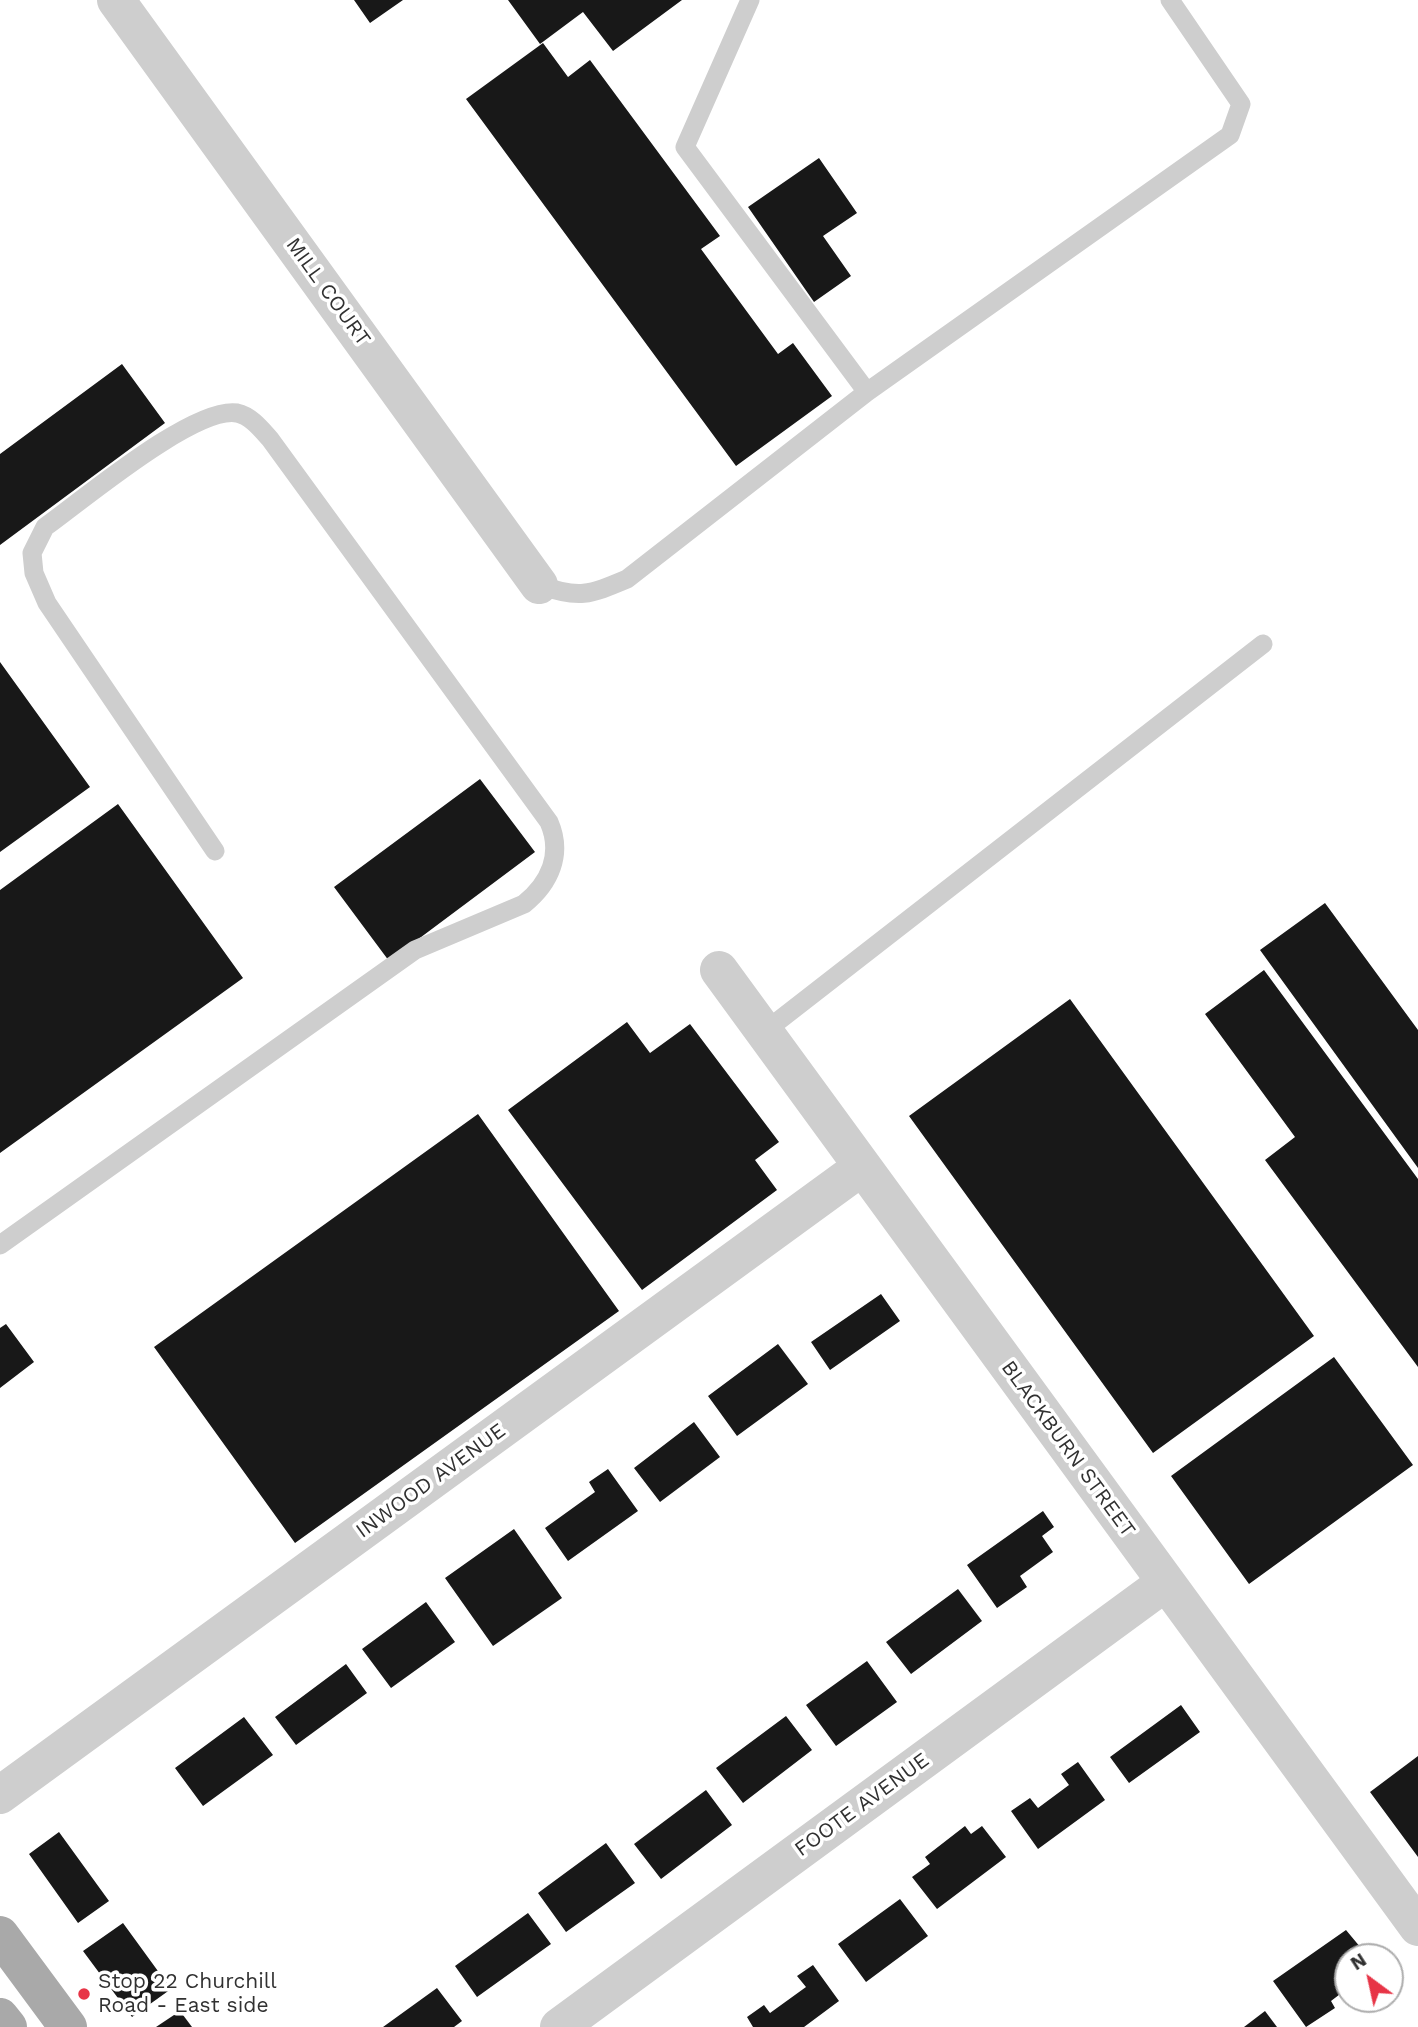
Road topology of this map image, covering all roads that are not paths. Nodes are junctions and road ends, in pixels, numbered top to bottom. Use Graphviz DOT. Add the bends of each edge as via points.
graph roads {
  1 [pos="116,0"];
  2 [pos="750,0"];
  3 [pos="1170,0"];
  4 [pos="867,391"];
  5 [pos="539,585"];
  6 [pos="1263,644"];
  7 [pos="215,851"];
  8 [pos="719,970"];
  9 [pos="764,1032"];
  10 [pos="862,1167"];
  11 [pos="0,1245"];
  12 [pos="1165,1583"];
  13 [pos="0,1795"];
  14 [pos="1418,1927"];
  15 [pos="0,1936"];
  16 [pos="0,2017"];
  17 [pos="8,2027"];
  18 [pos="68,2027"];
  19 [pos="559,2027"];
  1 -- 5 [label="street, MILL COURT"];
  2 -- 4 [label="lane" via="685,147"];
  3 -- 4 [label="lane" via="1241,104 1230,135"];
  4 -- 5 [label="lane" via="627,579 587,596 566,595"];
  6 -- 9 [label="lane"];
  7 -- 11 [label="lane" via="57,620 34,573 32,553 45,527 188,425 225,412 257,424 270,439 549,822 555,835 554,865 524,904 415,950"];
  8 -- 9 [label="street, BLACKBURN STREET"];
  9 -- 10 [label="street, BLACKBURN STREET"];
  10 -- 12 [label="street, BLACKBURN STREET"];
  10 -- 13 [label="street, INWOOD AVENUE"];
  12 -- 14 [label="street, BLACKBURN STREET"];
  12 -- 19 [label="street, FOOTE AVENUE"];
  15 -- 18 [label="main road"];
  16 -- 17 [label="main road"];
}
